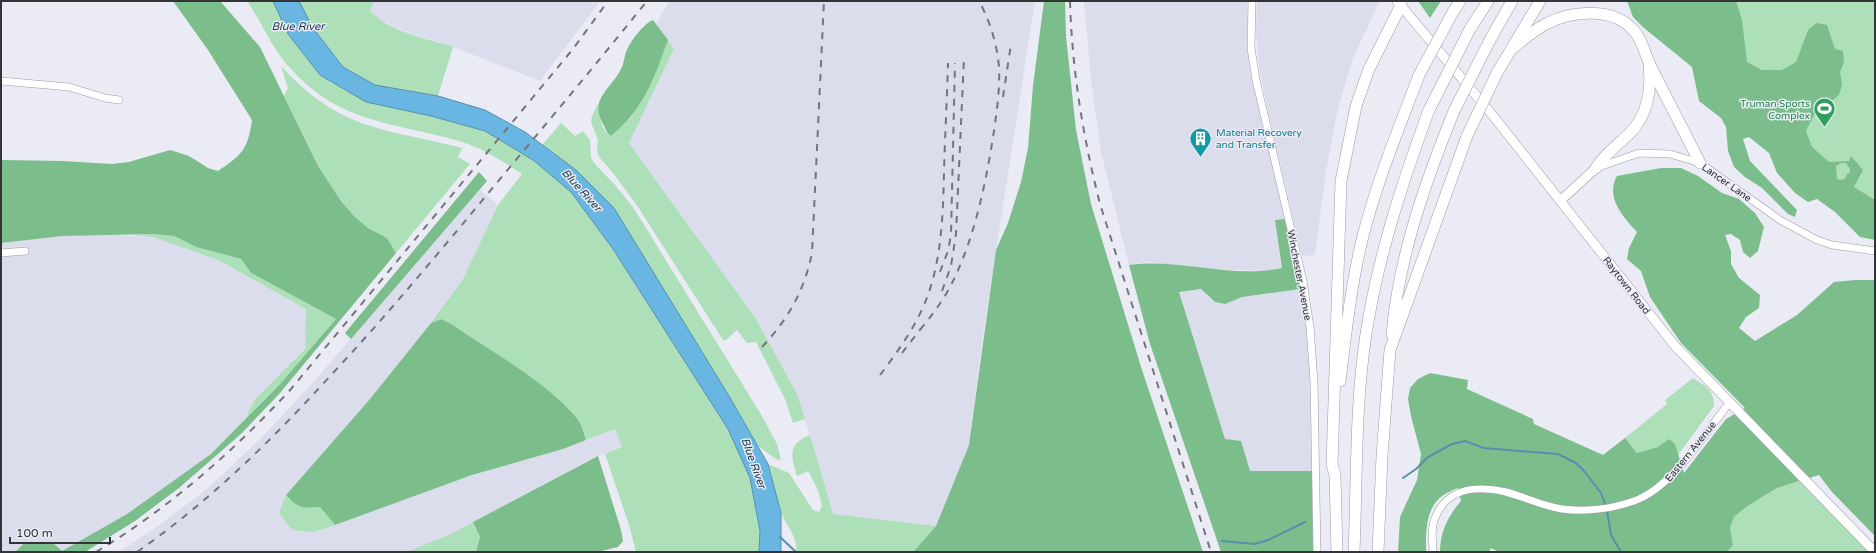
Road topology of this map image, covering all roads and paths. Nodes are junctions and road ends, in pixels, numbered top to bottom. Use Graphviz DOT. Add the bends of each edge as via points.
graph roads {
  1 [pos="1252,1"];
  2 [pos="1460,1"];
  3 [pos="1488,1"];
  4 [pos="1512,1"];
  5 [pos="1540,1"];
  6 [pos="1399,3"];
  7 [pos="1513,48"];
  8 [pos="1647,59"];
  9 [pos="1,81"];
  10 [pos="120,100"];
  11 [pos="1700,163"];
  12 [pos="1596,168"];
  13 [pos="1560,201"];
  14 [pos="24,251"];
  15 [pos="1875,252"];
  16 [pos="1,253"];
  17 [pos="1390,350"];
  18 [pos="1730,402"];
  19 [pos="1335,475"];
  20 [pos="1317,552"];
  21 [pos="1337,552"];
  22 [pos="1354,552"];
  23 [pos="1378,552"];
  24 [pos="1433,552"];
  25 [pos="1875,552"];
  1 -- 20 [label="street, Winchester Avenue" via="1252,48 1256,80 1302,281 1310,327 1314,382"];
  2 -- 19 [label="highway, bridge" via="1420,75 1381,174 1362,237 1348,316 1340,385 1338,463"];
  3 -- 22 [label="highway, bridge" via="1470,29 1429,110 1405,175 1376,281 1366,335 1360,404"];
  4 -- 17 [label="highway, bridge" via="1454,111 1429,174 1395,302"];
  5 -- 7 [label="highway"];
  6 -- 13 [label="main road, Raytown Road"];
  6 -- 19 [label="highway" via="1369,69 1356,106 1341,180 1332,448"];
  7 -- 8 [label="highway" via="1547,23 1570,15 1594,13 1622,22 1634,31"];
  7 -- 17 [label="highway, bridge" via="1497,73 1467,136"];
  8 -- 11 [label="highway"];
  8 -- 12 [label="highway" via="1650,76 1647,104 1631,132 1603,157"];
  9 -- 10 [label="street" via="69,87"];
  11 -- 12 [label="street, Lancer Lane" via="1670,154 1650,152 1625,157"];
  11 -- 15 [label="street, Lancer Lane" via="1780,220 1817,240"];
  12 -- 13 [label="main road, Lancer Lane"];
  13 -- 18 [label="main road, Raytown Road" via="1675,346"];
  14 -- 16 [label="street"];
  17 -- 23 [label="highway"];
  18 -- 24 [label="street, Eastern Avenue" via="1676,471 1650,494 1628,502 1589,510 1543,505 1507,492 1469,490 1453,495 1437,512 1432,526"];
  18 -- 25 [label="main road, Raytown Road"];
  19 -- 21 [label="highway"];
}
